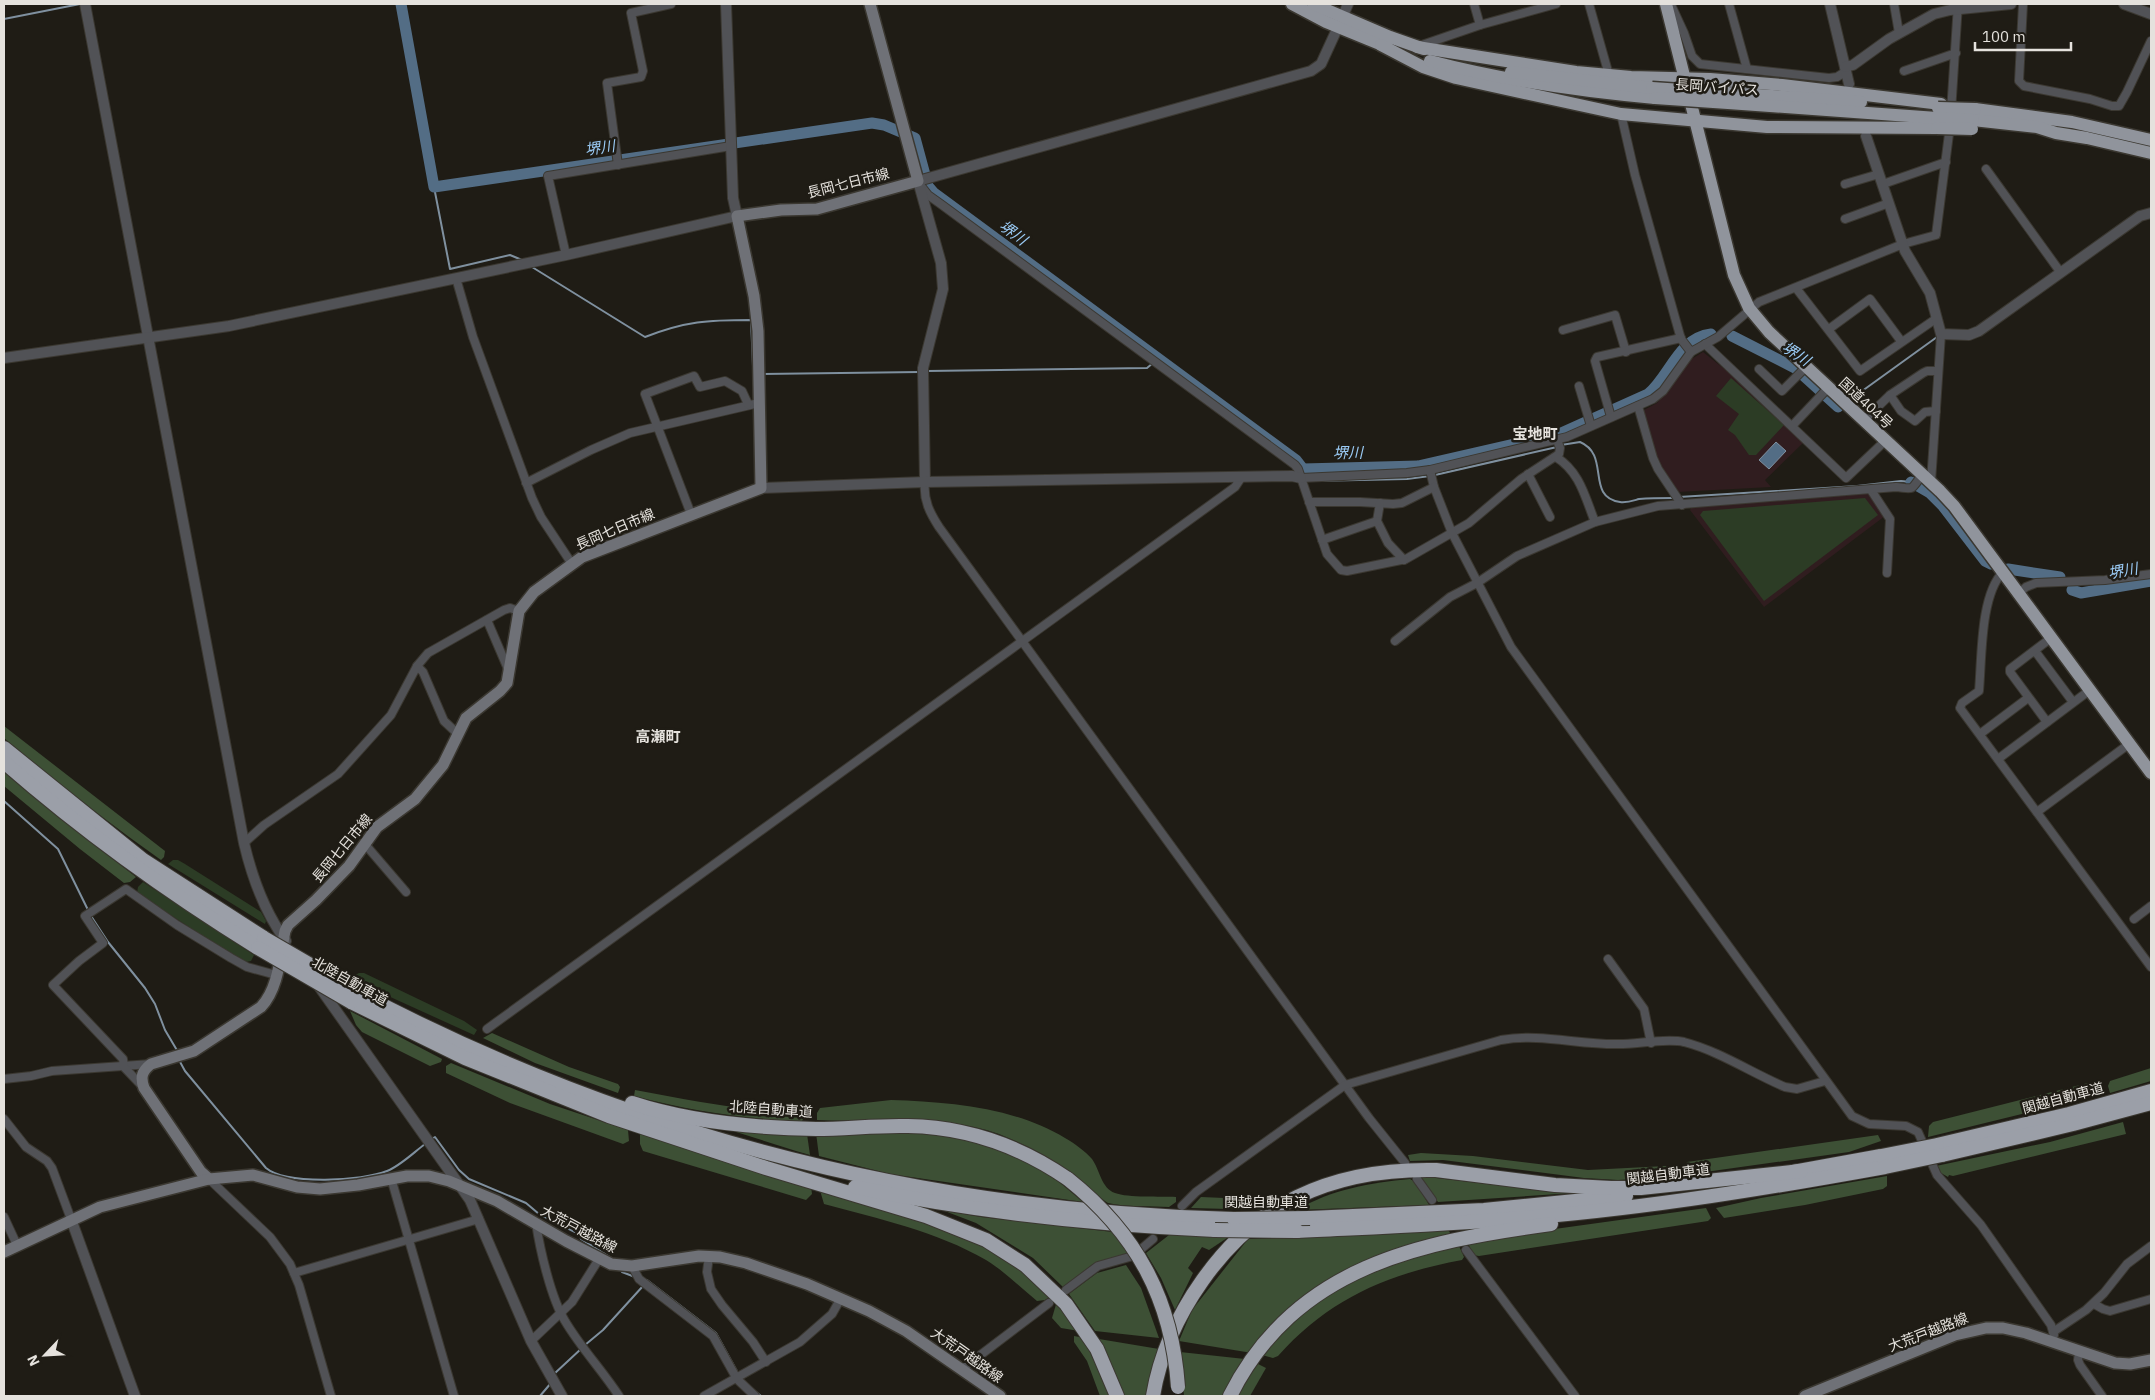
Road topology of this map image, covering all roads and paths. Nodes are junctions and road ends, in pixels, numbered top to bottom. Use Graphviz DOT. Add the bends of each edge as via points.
graph roads {
  1 [pos="85,4"];
  2 [pos="671,4"];
  3 [pos="726,4"];
  4 [pos="870,4"];
  5 [pos="1292,4"];
  6 [pos="1313,4"];
  7 [pos="1348,4"];
  8 [pos="1474,4"];
  9 [pos="1556,4"];
  10 [pos="1589,4"];
  11 [pos="1667,4"];
  12 [pos="1729,4"];
  13 [pos="1830,4"];
  14 [pos="1894,4"];
  15 [pos="2011,4"];
  16 [pos="2023,4"];
  17 [pos="2124,4"];
  18 [pos="1997,5"];
  19 [pos="1958,7"];
  20 [pos="2151,14"];
  21 [pos="1340,22"];
  22 [pos="1480,25"];
  23 [pos="1899,34"];
  24 [pos="2151,41"];
  25 [pos="1380,45"];
  26 [pos="1417,46"];
  27 [pos="1956,53"];
  28 [pos="1747,69"];
  29 [pos="1845,69"];
  30 [pos="1904,71"];
  31 [pos="1609,75"];
  32 [pos="1684,79"];
  33 [pos="1710,79"];
  34 [pos="1849,84"];
  35 [pos="1654,93"];
  36 [pos="1622,114"];
  37 [pos="1938,114"];
  38 [pos="1974,115"];
  39 [pos="1696,121"];
  40 [pos="1866,136"];
  41 [pos="2151,140"];
  42 [pos="731,146"];
  43 [pos="2151,153"];
  44 [pos="1946,162"];
  45 [pos="618,165"];
  46 [pos="1986,169"];
  47 [pos="1881,179"];
  48 [pos="918,181"];
  49 [pos="1845,184"];
  50 [pos="1889,203"];
  51 [pos="2151,213"];
  52 [pos="737,216"];
  53 [pos="1845,218"];
  54 [pos="1903,244"];
  55 [pos="566,255"];
  56 [pos="2061,273"];
  57 [pos="456,278"];
  58 [pos="1796,288"];
  59 [pos="1749,308"];
  60 [pos="1937,318"];
  61 [pos="1829,329"];
  62 [pos="1563,330"];
  63 [pos="1940,334"];
  64 [pos="148,336"];
  65 [pos="1680,338"];
  66 [pos="1901,341"];
  67 [pos="1705,344"];
  68 [pos="1626,352"];
  69 [pos="1691,352"];
  70 [pos="4,358"];
  71 [pos="1759,369"];
  72 [pos="1802,371"];
  73 [pos="1938,371"];
  74 [pos="1579,386"];
  75 [pos="1825,392"];
  76 [pos="1890,395"];
  77 [pos="754,404"];
  78 [pos="1638,406"];
  79 [pos="1936,411"];
  80 [pos="1611,417"];
  81 [pos="1863,421"];
  82 [pos="1591,426"];
  83 [pos="1792,426"];
  84 [pos="658,427"];
  85 [pos="1557,440"];
  86 [pos="1885,440"];
  87 [pos="1556,457"];
  88 [pos="1430,470"];
  89 [pos="1528,474"];
  90 [pos="1241,478"];
  91 [pos="1301,478"];
  92 [pos="1921,481"];
  93 [pos="925,482"];
  94 [pos="526,483"];
  95 [pos="1434,487"];
  96 [pos="761,488"];
  97 [pos="1871,490"];
  98 [pos="1309,502"];
  99 [pos="1380,503"];
  100 [pos="1682,505"];
  101 [pos="691,514"];
  102 [pos="1550,517"];
  103 [pos="1377,521"];
  104 [pos="1595,522"];
  105 [pos="1452,533"];
  106 [pos="1322,540"];
  107 [pos="1404,560"];
  108 [pos="572,564"];
  109 [pos="2003,572"];
  110 [pos="1887,573"];
  111 [pos="2151,574"];
  112 [pos="1477,583"];
  113 [pos="2018,593"];
  114 [pos="519,611"];
  115 [pos="487,620"];
  116 [pos="2052,638"];
  117 [pos="1023,641"];
  118 [pos="1395,641"];
  119 [pos="2035,651"];
  120 [pos="417,666"];
  121 [pos="510,674"];
  122 [pos="2090,690"];
  123 [pos="2028,698"];
  124 [pos="2073,702"];
  125 [pos="2046,722"];
  126 [pos="458,734"];
  127 [pos="1980,734"];
  128 [pos="2129,744"];
  129 [pos="4,748"];
  130 [pos="1998,759"];
  131 [pos="4,762"];
  132 [pos="2151,772"];
  133 [pos="2037,812"];
  134 [pos="244,843"];
  135 [pos="364,843"];
  136 [pos="406,892"];
  137 [pos="2151,906"];
  138 [pos="2134,919"];
  139 [pos="283,937"];
  140 [pos="261,943"];
  141 [pos="1608,959"];
  142 [pos="2151,967"];
  143 [pos="276,975"];
  144 [pos="354,997"];
  145 [pos="426,1027"];
  146 [pos="487,1029"];
  147 [pos="1651,1042"];
  148 [pos="151,1064"];
  149 [pos="124,1067"];
  150 [pos="4,1079"];
  151 [pos="1825,1080"];
  152 [pos="1345,1085"];
  153 [pos="144,1088"];
  154 [pos="2151,1091"];
  155 [pos="2151,1103"];
  156 [pos="4,1119"];
  157 [pos="1940,1150"];
  158 [pos="722,1153"];
  159 [pos="1883,1162"];
  160 [pos="1405,1163"];
  161 [pos="391,1178"];
  162 [pos="1417,1179"];
  163 [pos="209,1180"];
  164 [pos="461,1186"];
  165 [pos="1714,1190"];
  166 [pos="1684,1195"];
  167 [pos="1432,1200"];
  168 [pos="4,1217"];
  169 [pos="1181,1217"];
  170 [pos="71,1219"];
  171 [pos="478,1219"];
  172 [pos="536,1223"];
  173 [pos="1153,1239"];
  174 [pos="409,1240"];
  175 [pos="17,1245"];
  176 [pos="2151,1246"];
  177 [pos="1466,1250"];
  178 [pos="4,1252"];
  179 [pos="709,1256"];
  180 [pos="598,1259"];
  181 [pos="632,1266"];
  182 [pos="294,1273"];
  183 [pos="1066,1290"];
  184 [pos="841,1298"];
  185 [pos="2151,1299"];
  186 [pos="1049,1303"];
  187 [pos="2094,1304"];
  188 [pos="561,1313"];
  189 [pos="2053,1337"];
  190 [pos="531,1341"];
  191 [pos="2078,1352"];
  192 [pos="2151,1360"];
  193 [pos="766,1362"];
  194 [pos="962,1369"];
  195 [pos="737,1379"];
  196 [pos="1178,1392"];
  197 [pos="135,1396"];
  198 [pos="331,1396"];
  199 [pos="454,1396"];
  200 [pos="562,1396"];
  201 [pos="619,1396"];
  202 [pos="704,1396"];
  203 [pos="755,1396"];
  204 [pos="1000,1396"];
  205 [pos="1117,1396"];
  206 [pos="1153,1396"];
  207 [pos="1230,1396"];
  208 [pos="1575,1396"];
  209 [pos="1805,1396"];
  210 [pos="2102,1396"];
  1 -- 64 [label="street"];
  2 -- 45 [label="street" via="631,13 643,71 641,78 607,83"];
  3 -- 42 [label="street"];
  4 -- 48 [label="main road"];
  5 -- 21 [label="highway, 長岡バイパス"];
  6 -- 21 [label="highway, 長岡バイパス"];
  7 -- 21 [label="street"];
  8 -- 22 [label="street"];
  9 -- 22 [label="street"];
  10 -- 31 [label="street"];
  11 -- 28 [label="street" via="1684,33 1695,62"];
  11 -- 32 [label="highway, 国道404号"];
  11 -- 33 [label="highway" via="1689,68"];
  12 -- 28 [label="street"];
  13 -- 29 [label="street"];
  14 -- 23 [label="street"];
  15 -- 18 [label="street"];
  16 -- 24 [label="street" via="2020,81 2024,86 2119,106"];
  17 -- 20 [label="street"];
  18 -- 19 [label="street"];
  19 -- 23 [label="street" via="1934,14"];
  19 -- 27 [label="street"];
  21 -- 25 [label="highway, 長岡バイパス"];
  21 -- 26 [label="highway, 長岡バイパス"];
  21 -- 48 [label="street" via="1321,64 1311,71"];
  22 -- 26 [label="street"];
  23 -- 29 [label="street"];
  25 -- 35 [label="highway, 長岡バイパス" via="1425,60 1565,90"];
  25 -- 36 [label="highway" via="1423,67 1456,78"];
  26 -- 31 [label="highway"];
  26 -- 35 [label="highway, 長岡バイパス" via="1516,73"];
  27 -- 30 [label="street"];
  27 -- 44 [label="street"];
  28 -- 29 [label="street" via="1829,78 1837,77"];
  29 -- 34 [label="street"];
  31 -- 32 [label="highway"];
  32 -- 33 [label="highway"];
  32 -- 39 [label="highway, 国道404号"];
  33 -- 37 [label="highway" via="1782,84"];
  35 -- 37 [label="highway, 長岡バイパス, bridge"];
  36 -- 39 [label="highway"];
  36 -- 65 [label="street" via="1635,175"];
  37 -- 38 [label="highway"];
  37 -- 38 [label="highway, bridge"];
  37 -- 39 [label="highway" via="1767,127"];
  38 -- 41 [label="highway" via="2049,115"];
  38 -- 43 [label="highway"];
  39 -- 59 [label="highway, 国道404号" via="1734,275"];
  40 -- 47 [label="street"];
  42 -- 45 [label="street"];
  42 -- 52 [label="street"];
  44 -- 47 [label="street"];
  44 -- 54 [label="street" via="1938,233"];
  45 -- 55 [label="street" via="548,176"];
  46 -- 56 [label="street"];
  47 -- 49 [label="street"];
  47 -- 50 [label="street"];
  48 -- 52 [label="main road, 長岡七日市線" via="817,209"];
  48 -- 91 [label="street" via="928,195 1295,465"];
  48 -- 93 [label="street" via="941,263 943,282 924,368"];
  50 -- 53 [label="street"];
  50 -- 54 [label="street"];
  51 -- 56 [label="street" via="2140,216"];
  52 -- 55 [label="street"];
  52 -- 77 [label="main road" via="758,331"];
  54 -- 58 [label="street"];
  54 -- 60 [label="street" via="1930,293"];
  55 -- 57 [label="street"];
  56 -- 63 [label="street" via="1979,331 1969,335"];
  57 -- 64 [label="street" via="229,326"];
  57 -- 94 [label="street" via="473,337"];
  58 -- 59 [label="street"];
  58 -- 61 [label="street"];
  59 -- 67 [label="street" via="1728,329"];
  59 -- 72 [label="highway, 国道404号"];
  60 -- 63 [label="street"];
  60 -- 66 [label="street"];
  61 -- 66 [label="street" via="1860,371"];
  61 -- 66 [label="street" via="1870,299"];
  62 -- 68 [label="street" via="1615,314"];
  63 -- 73 [label="street"];
  64 -- 70 [label="street"];
  64 -- 134 [label="street"];
  65 -- 68 [label="street"];
  65 -- 69 [label="street"];
  67 -- 69 [label="street"];
  67 -- 83 [label="street"];
  68 -- 80 [label="street" via="1597,357 1595,361"];
  69 -- 78 [label="street" via="1663,391"];
  71 -- 72 [label="street" via="1782,391"];
  72 -- 75 [label="highway, 国道404号"];
  73 -- 76 [label="street" via="1925,372"];
  73 -- 79 [label="street"];
  74 -- 82 [label="street"];
  75 -- 81 [label="highway, 国道404号"];
  75 -- 83 [label="street"];
  76 -- 79 [label="street" via="1915,421 1926,412"];
  76 -- 81 [label="street"];
  77 -- 84 [label="street"];
  77 -- 84 [label="street" via="742,391 725,381 700,387 694,376 645,394"];
  77 -- 96 [label="main road"];
  78 -- 80 [label="street"];
  78 -- 100 [label="street" via="1653,458"];
  79 -- 92 [label="street"];
  80 -- 82 [label="street"];
  81 -- 86 [label="highway, 国道404号"];
  82 -- 85 [label="street"];
  83 -- 86 [label="street" via="1846,478"];
  84 -- 94 [label="street" via="630,432"];
  84 -- 101 [label="street"];
  85 -- 87 [label="street" via="1560,451"];
  85 -- 88 [label="street"];
  86 -- 92 [label="highway, 国道404号"];
  87 -- 89 [label="street"];
  87 -- 104 [label="street" via="1574,472"];
  88 -- 91 [label="street"];
  88 -- 95 [label="street"];
  89 -- 102 [label="street"];
  89 -- 105 [label="street" via="1469,523"];
  90 -- 91 [label="street"];
  90 -- 93 [label="street"];
  90 -- 117 [label="street" via="1235,487"];
  91 -- 98 [label="street"];
  92 -- 97 [label="street" via="1909,490 1896,487"];
  92 -- 109 [label="highway, 国道404号" via="1954,506"];
  93 -- 96 [label="street"];
  93 -- 117 [label="street" via="929,512"];
  94 -- 108 [label="street" via="541,517"];
  95 -- 99 [label="street" via="1402,503"];
  95 -- 105 [label="street"];
  96 -- 101 [label="main road, 長岡七日市線"];
  97 -- 100 [label="street"];
  97 -- 110 [label="street" via="1890,519"];
  98 -- 99 [label="street"];
  98 -- 106 [label="street"];
  99 -- 103 [label="street"];
  100 -- 104 [label="street" via="1658,506"];
  101 -- 108 [label="main road, 長岡七日市線" via="582,557"];
  103 -- 106 [label="street"];
  103 -- 107 [label="street" via="1388,543"];
  104 -- 112 [label="street" via="1517,556"];
  105 -- 107 [label="street"];
  105 -- 112 [label="street"];
  106 -- 107 [label="street" via="1329,558 1341,570"];
  108 -- 114 [label="main road, 長岡七日市線" via="534,592"];
  109 -- 113 [label="highway, 国道404号"];
  109 -- 127 [label="street" via="1992,586 1979,690 1960,708"];
  111 -- 113 [label="street" via="2036,583"];
  112 -- 118 [label="street" via="1450,597"];
  112 -- 151 [label="street" via="1511,647"];
  113 -- 116 [label="highway, 国道404号"];
  114 -- 115 [label="street" via="510,608"];
  114 -- 121 [label="main road, 長岡七日市線"];
  115 -- 120 [label="street" via="428,653"];
  115 -- 121 [label="street"];
  116 -- 119 [label="street"];
  116 -- 122 [label="highway, 国道404号"];
  117 -- 146 [label="street"];
  117 -- 152 [label="street"];
  119 -- 123 [label="street" via="2010,669"];
  119 -- 124 [label="street"];
  120 -- 126 [label="street" via="423,672 444,721"];
  120 -- 134 [label="street" via="391,715 338,774 264,825"];
  121 -- 126 [label="main road, 長岡七日市線" via="500,691 466,718"];
  122 -- 124 [label="street"];
  122 -- 128 [label="highway, 国道404号"];
  123 -- 125 [label="street"];
  123 -- 127 [label="street"];
  124 -- 125 [label="street"];
  125 -- 130 [label="street"];
  126 -- 135 [label="main road, 長岡七日市線" via="440,770 414,799 377,827"];
  127 -- 130 [label="street"];
  128 -- 132 [label="highway, 国道404号"];
  128 -- 133 [label="street"];
  129 -- 140 [label="highway, 北陸自動車道" via="143,860"];
  130 -- 133 [label="street"];
  131 -- 140 [label="highway, 北陸自動車道" via="162,886"];
  133 -- 142 [label="street"];
  134 -- 139 [label="street" via="252,874"];
  135 -- 136 [label="street"];
  135 -- 139 [label="main road, 長岡七日市線" via="336,881 288,925"];
  137 -- 138 [label="street"];
  139 -- 143 [label="main road, 長岡七日市線"];
  139 -- 164 [label="street"];
  140 -- 144 [label="highway, 北陸自動車道, bridge"];
  141 -- 147 [label="street" via="1644,1009"];
  143 -- 148 [label="main road, 長岡七日市線" via="271,994 260,1007 194,1051"];
  143 -- 149 [label="street" via="247,967 231,958 126,889 85,916 103,943 53,985 123,1059"];
  144 -- 145 [label="highway, 北陸自動車道"];
  144 -- 158 [label="highway, 北陸自動車道" via="465,1058 609,1116"];
  145 -- 169 [label="highway, 北陸自動車道" via="562,1087 670,1126 789,1160 938,1191 1126,1215"];
  145 -- 196 [label="highway, 北陸自動車道, bridge" via="516,1063 644,1107 722,1122 776,1127 908,1126 946,1129 1013,1147 1068,1179 1110,1216 1129,1241 1147,1270 1168,1321"];
  147 -- 151 [label="street" via="1681,1041 1690,1044 1785,1087 1797,1089"];
  147 -- 152 [label="street" via="1610,1044 1518,1037"];
  148 -- 149 [label="street"];
  148 -- 153 [label="main road" via="142,1073"];
  149 -- 150 [label="street" via="52,1070"];
  149 -- 153 [label="street"];
  151 -- 189 [label="street" via="1852,1116 1881,1126 1906,1126 1918,1132 1937,1175 1981,1225 2051,1325"];
  152 -- 160 [label="street"];
  152 -- 169 [label="street" via="1196,1192"];
  153 -- 163 [label="main road"];
  154 -- 157 [label="highway, 関越自動車道"];
  155 -- 157 [label="highway, 関越自動車道" via="2072,1124"];
  156 -- 170 [label="street" via="26,1147 52,1168"];
  157 -- 159 [label="highway, 関越自動車道, bridge"];
  158 -- 169 [label="highway, 北陸自動車道" via="841,1184 936,1203 1127,1225"];
  158 -- 205 [label="highway, 北陸自動車道" via="958,1227 1004,1251 1045,1282 1076,1316 1097,1349"];
  159 -- 165 [label="highway, 関越自動車道" via="1801,1171"];
  159 -- 165 [label="highway, 関越自動車道" via="1752,1191"];
  161 -- 163 [label="main road, 大荒戸越路線" via="320,1189 297,1188 252,1175"];
  161 -- 164 [label="main road, 大荒戸越路線" via="429,1176"];
  161 -- 174 [label="street"];
  162 -- 167 [label="street"];
  163 -- 170 [label="main road, 大荒戸越路線" via="114,1202"];
  163 -- 182 [label="street" via="270,1236"];
  164 -- 171 [label="street"];
  164 -- 172 [label="main road, 大荒戸越路線" via="498,1201"];
  165 -- 166 [label="highway, 関越自動車道"];
  166 -- 169 [label="highway, 関越自動車道, bridge" via="1484,1210 1310,1218"];
  166 -- 169 [label="highway, 関越自動車道, bridge" via="1480,1222 1297,1231 1215,1230"];
  166 -- 206 [label="highway" via="1641,1188 1582,1188 1436,1170 1365,1175 1310,1192 1283,1205 1254,1225 1211,1270 1174,1330 1158,1372"];
  166 -- 207 [label="highway" via="1463,1239 1407,1252 1365,1267 1326,1288 1288,1317 1258,1352"];
  168 -- 175 [label="street"];
  170 -- 175 [label="main road, 大荒戸越路線"];
  170 -- 197 [label="street"];
  171 -- 174 [label="street"];
  171 -- 190 [label="street"];
  172 -- 180 [label="main road, 大荒戸越路線"];
  172 -- 188 [label="street" via="538,1242"];
  173 -- 183 [label="street" via="1133,1256 1098,1266"];
  174 -- 182 [label="street"];
  174 -- 199 [label="street"];
  175 -- 178 [label="main road, 大荒戸越路線"];
  176 -- 187 [label="street" via="2127,1264"];
  177 -- 208 [label="street"];
  179 -- 181 [label="main road, 大荒戸越路線"];
  179 -- 184 [label="main road, 大荒戸越路線" via="746,1263"];
  179 -- 193 [label="street" via="707,1272 711,1289"];
  180 -- 181 [label="main road, 大荒戸越路線"];
  180 -- 188 [label="street" via="580,1291"];
  181 -- 195 [label="street" via="639,1279 713,1336"];
  182 -- 198 [label="street"];
  184 -- 193 [label="street" via="832,1314 810,1335"];
  184 -- 194 [label="main road, 大荒戸越路線" via="906,1331"];
  185 -- 187 [label="street" via="2110,1311"];
  186 -- 194 [label="street"];
  187 -- 189 [label="street"];
  188 -- 190 [label="street"];
  188 -- 201 [label="street"];
  189 -- 191 [label="main road, 大荒戸越路線"];
  189 -- 209 [label="main road, 大荒戸越路線" via="2003,1328 1971,1330"];
  190 -- 200 [label="street"];
  191 -- 192 [label="main road, 大荒戸越路線" via="2115,1363"];
  191 -- 210 [label="street" via="2080,1365"];
  193 -- 195 [label="street"];
  194 -- 204 [label="main road, 大荒戸越路線"];
  195 -- 202 [label="street"];
  195 -- 203 [label="street"];
}
